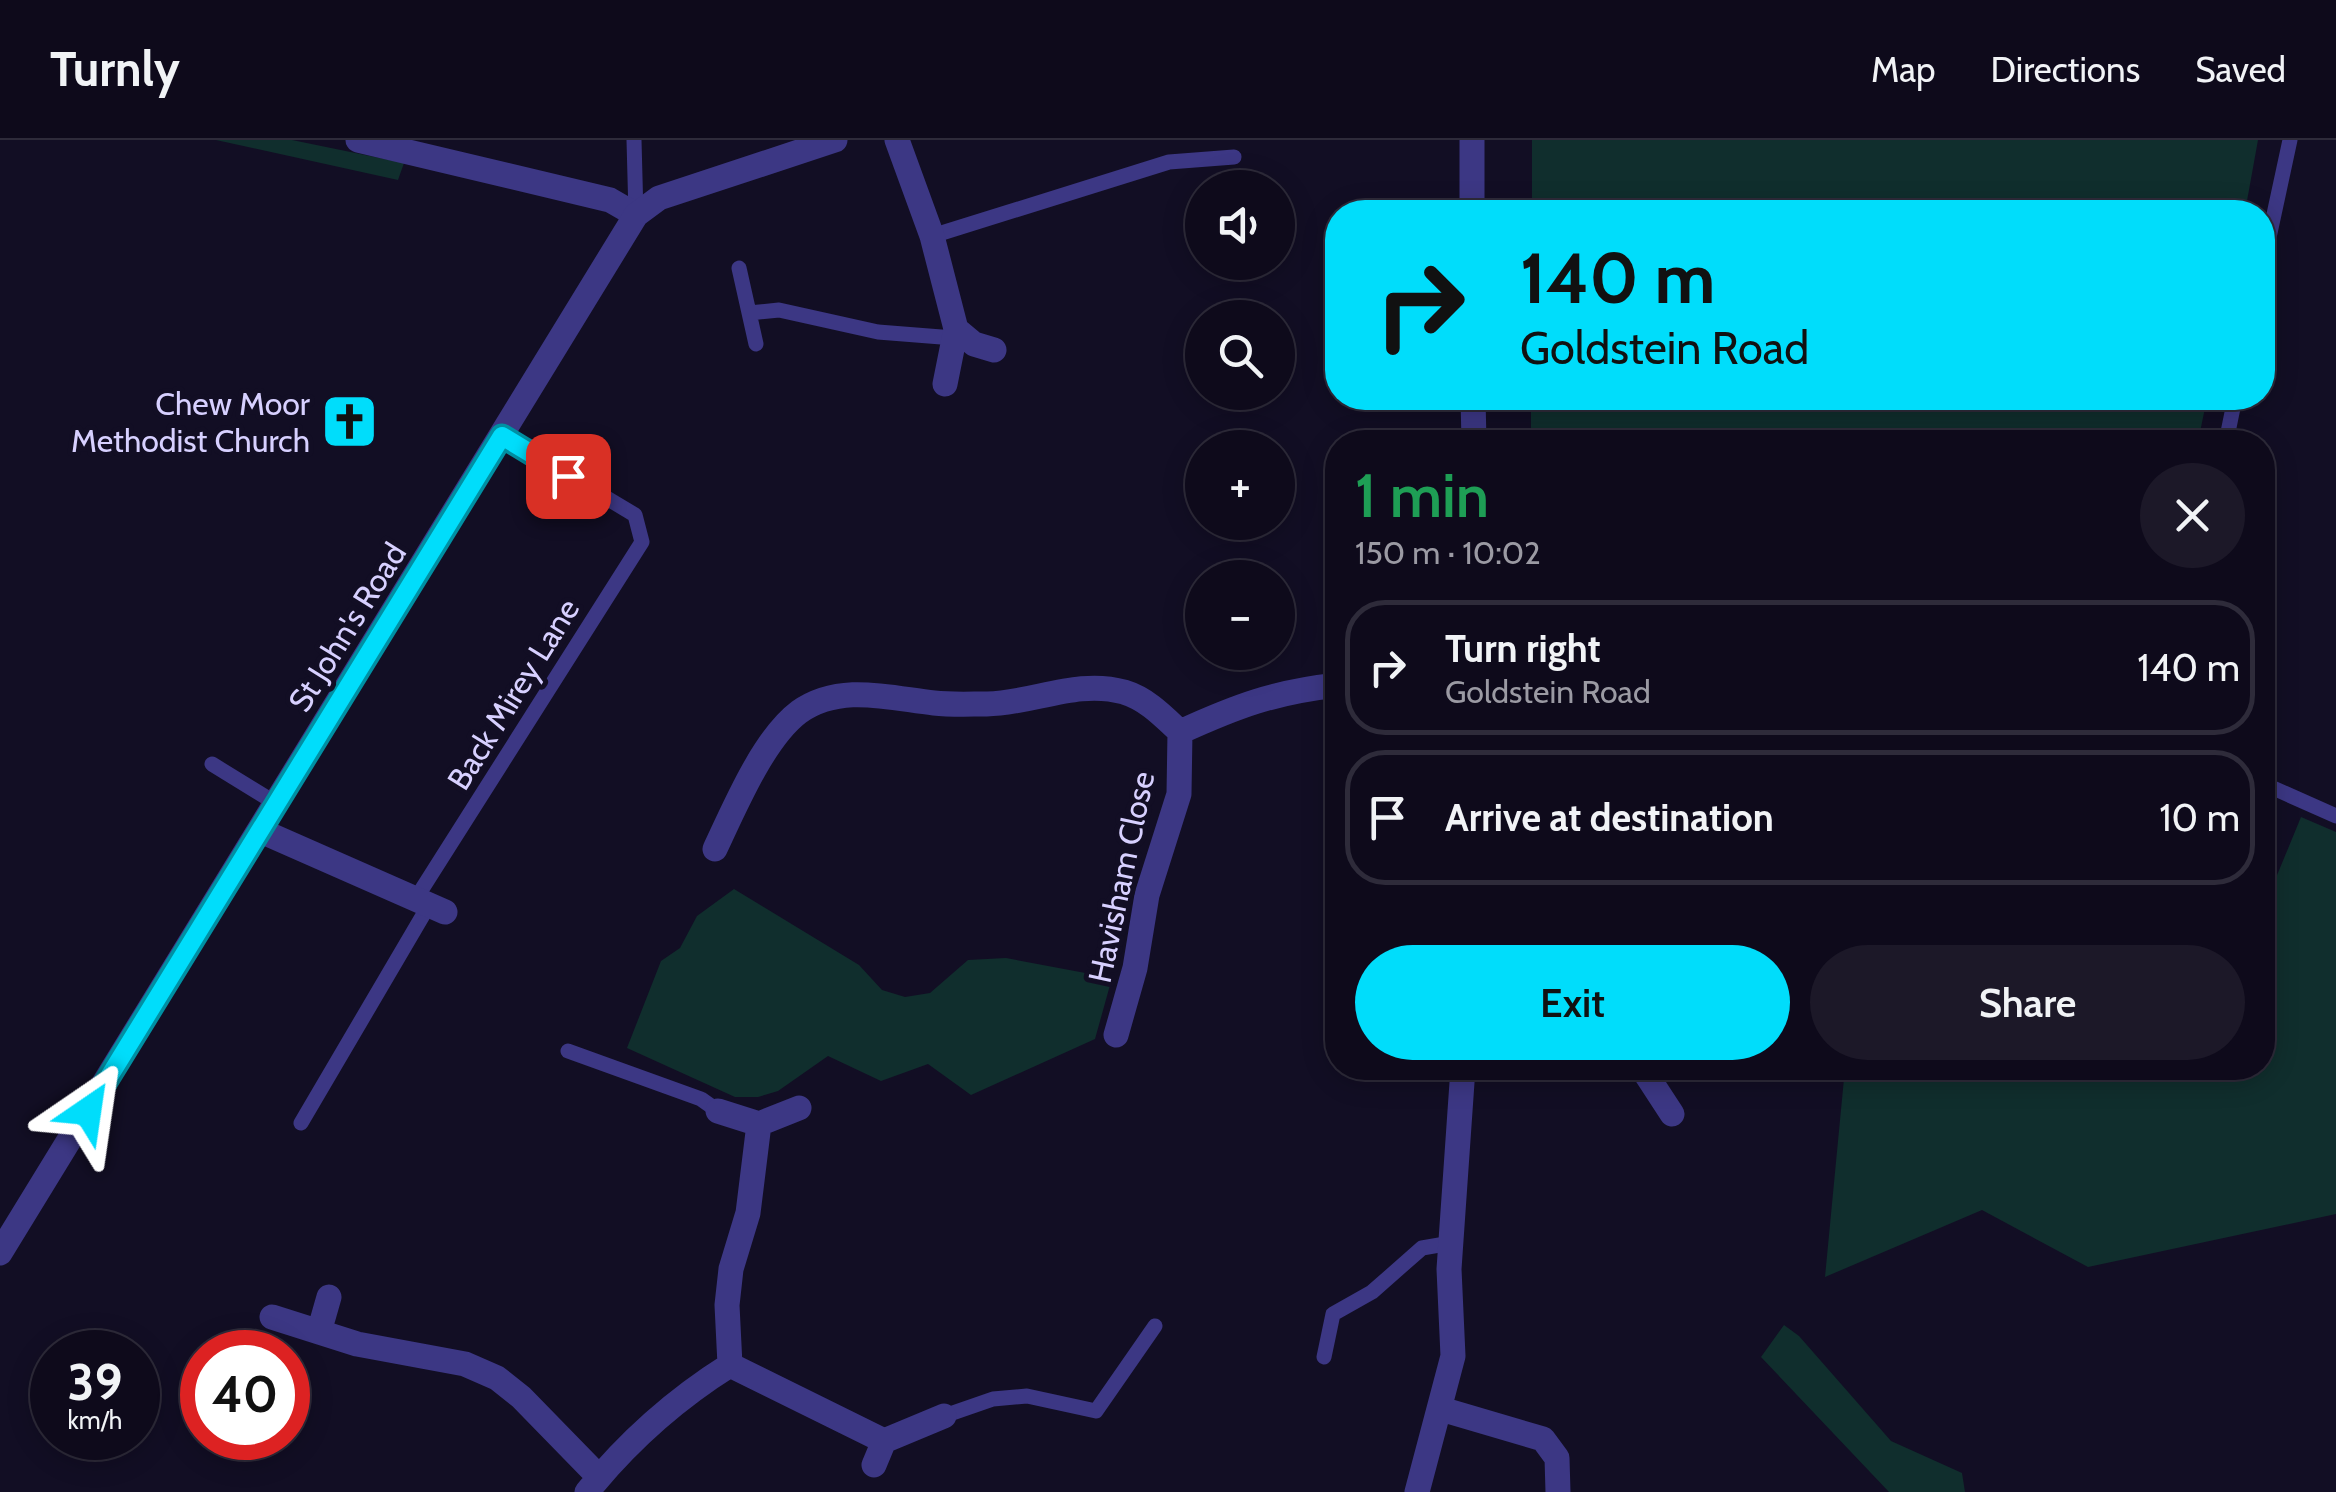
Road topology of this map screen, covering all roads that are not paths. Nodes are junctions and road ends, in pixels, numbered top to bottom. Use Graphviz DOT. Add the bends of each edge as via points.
graph roads {
  1 [pos="358,140"];
  2 [pos="634,140"];
  3 [pos="835,140"];
  4 [pos="898,140"];
  5 [pos="1472,140"];
  6 [pos="2290,140"];
  7 [pos="1234,156"];
  8 [pos="1472,200"];
  9 [pos="2275,210"];
  10 [pos="636,215"];
  11 [pos="932,236"];
  12 [pos="739,268"];
  13 [pos="749,312"];
  14 [pos="955,334"];
  15 [pos="756,344"];
  16 [pos="994,350"];
  17 [pos="945,384"];
  18 [pos="502,436"];
  19 [pos="1325,686"];
  20 [pos="1180,732"];
  21 [pos="212,764"];
  22 [pos="2275,789"];
  23 [pos="276,804"];
  24 [pos="2336,816"];
  25 [pos="261,830"];
  26 [pos="715,849"];
  27 [pos="430,906"];
  28 [pos="1116,1036"];
  29 [pos="568,1050"];
  30 [pos="1461,1080"];
  31 [pos="1650,1080"];
  32 [pos="799,1108"];
  33 [pos="718,1111"];
  34 [pos="1672,1114"];
  35 [pos="301,1122"];
  36 [pos="759,1124"];
  37 [pos="1451,1244"];
  38 [pos="0,1254"];
  39 [pos="330,1297"];
  40 [pos="272,1318"];
  41 [pos="1155,1326"];
  42 [pos="319,1332"];
  43 [pos="1324,1357"];
  44 [pos="730,1365"];
  45 [pos="1440,1410"];
  46 [pos="944,1416"];
  47 [pos="593,1485"];
  48 [pos="1418,1492"];
  49 [pos="1558,1492"];
  1 -- 10 [label="street" via="610,200"];
  2 -- 10 [label="lane"];
  3 -- 10 [label="street" via="659,198"];
  4 -- 11 [label="street"];
  5 -- 8 [label="street"];
  6 -- 9 [label="lane"];
  7 -- 11 [label="lane" via="1169,162"];
  10 -- 18 [label="street, St John's Road"];
  11 -- 14 [label="street"];
  12 -- 13 [label="lane"];
  13 -- 14 [label="lane" via="779,310 878,332"];
  13 -- 15 [label="lane"];
  14 -- 16 [label="street"];
  14 -- 17 [label="street"];
  18 -- 23 [label="street, St John's Road"];
  18 -- 27 [label="lane, Back Mirey Lane" via="634,515 642,542"];
  19 -- 20 [label="street, Havisham Close" via="1247,702"];
  20 -- 26 [label="street, Havisham Close" via="1152,705 1098,688 993,704 862,694 824,700 799,713 770,746"];
  20 -- 28 [label="street, Havisham Close" via="1179,794 1147,895"];
  21 -- 23 [label="lane"];
  22 -- 24 [label="lane"];
  23 -- 25 [label="street, St John's Road"];
  25 -- 27 [label="street"];
  25 -- 38 [label="street, St John's Road"];
  27 -- 35 [label="lane, Back Mirey Lane"];
  29 -- 33 [label="lane"];
  30 -- 37 [label="street"];
  31 -- 34 [label="street"];
  32 -- 36 [label="street"];
  33 -- 36 [label="street"];
  36 -- 44 [label="street" via="748,1214 731,1269"];
  37 -- 43 [label="lane" via="1422,1248 1372,1292 1334,1314"];
  37 -- 45 [label="street" via="1453,1356"];
  39 -- 42 [label="street"];
  40 -- 42 [label="street"];
  41 -- 46 [label="lane" via="1096,1411 1026,1396"];
  42 -- 47 [label="street" via="465,1364 496,1378 521,1397"];
  44 -- 46 [label="street" via="879,1453"];
  44 -- 47 [label="street" via="650,1422"];
  45 -- 48 [label="street"];
  45 -- 49 [label="street" via="1543,1439 1556,1458"];
}
